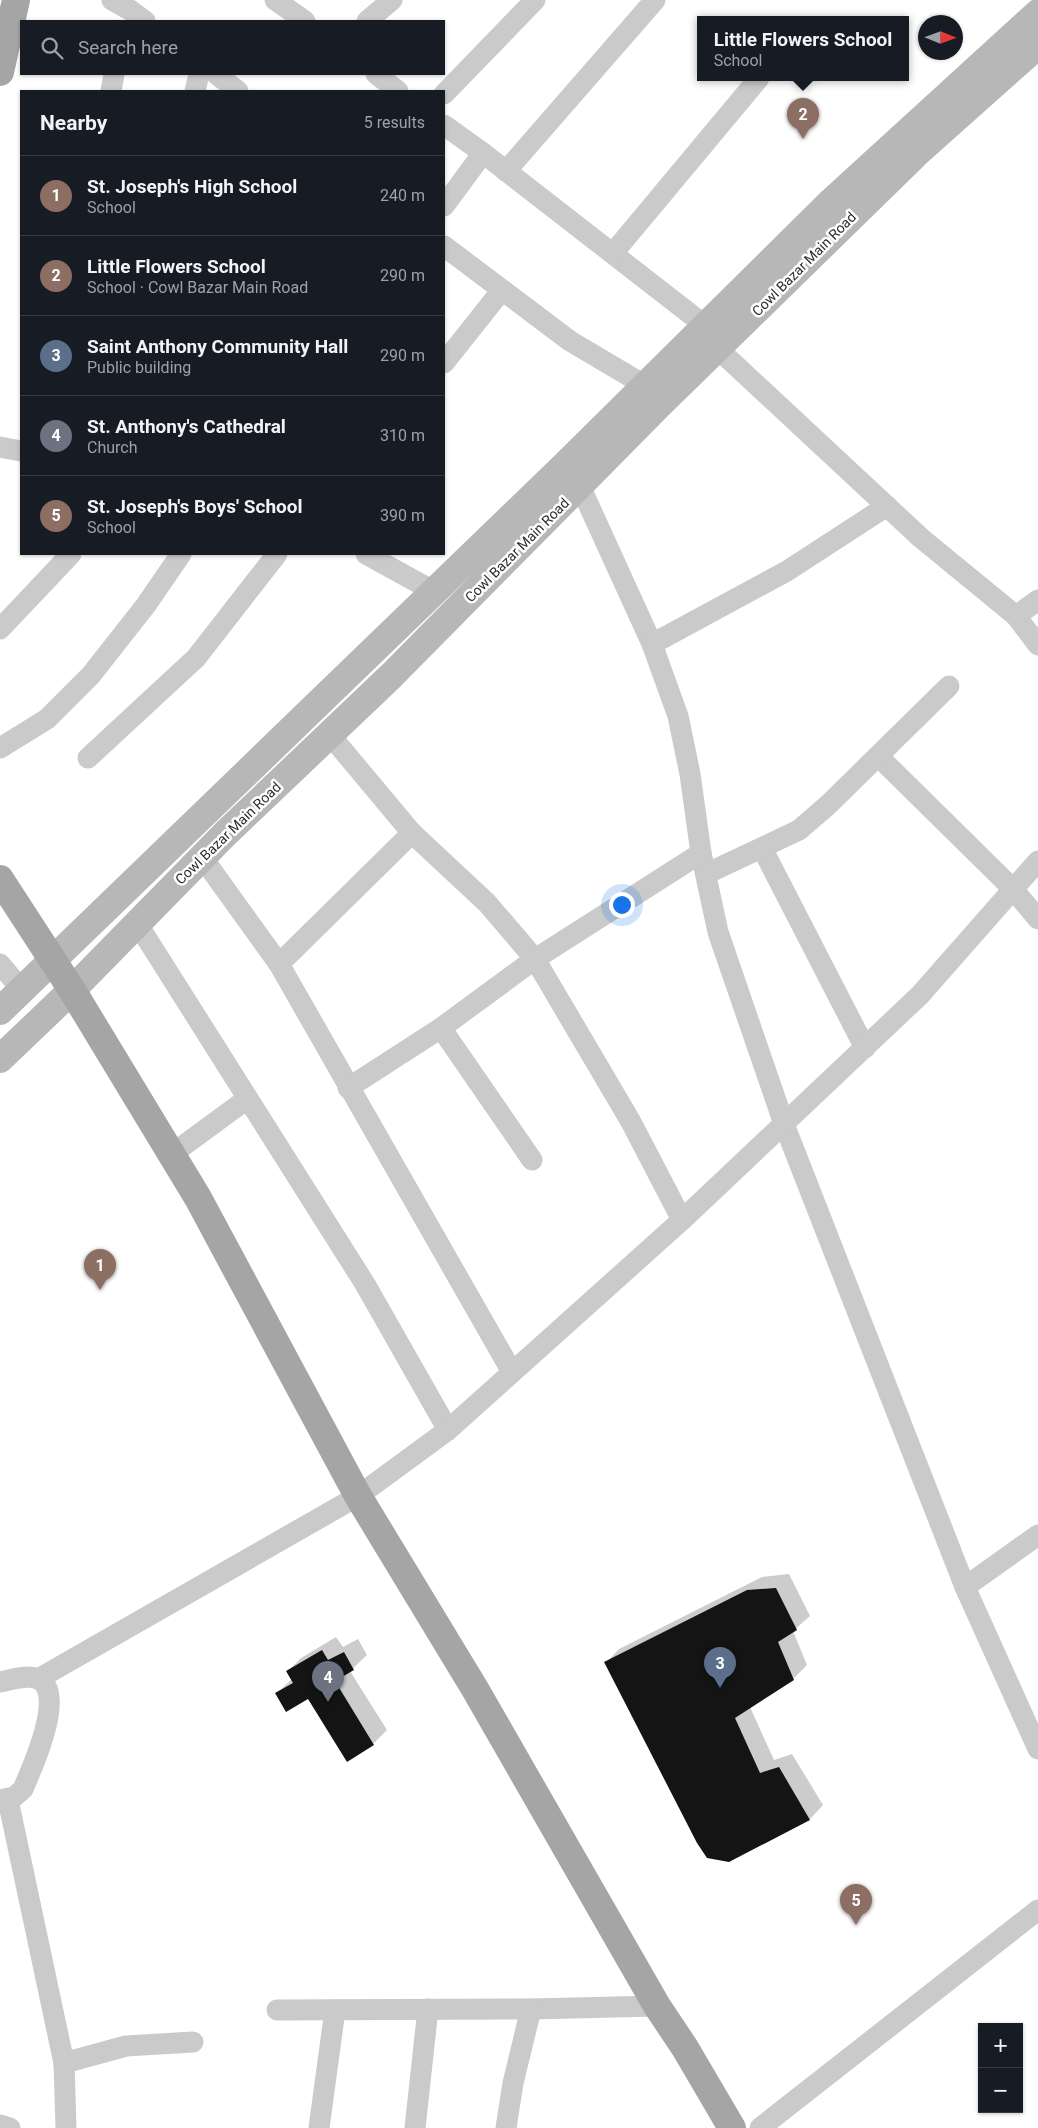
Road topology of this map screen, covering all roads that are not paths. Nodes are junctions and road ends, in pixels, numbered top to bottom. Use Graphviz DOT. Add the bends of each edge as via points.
graph roads {
  1 [pos="16,0"];
  2 [pos="275,0"];
  3 [pos="392,0"];
  4 [pos="534,0"];
  5 [pos="655,0"];
  6 [pos="1038,13"];
  7 [pos="304,20"];
  8 [pos="368,20"];
  9 [pos="1038,45"];
  10 [pos="0,72"];
  11 [pos="114,75"];
  12 [pos="199,75"];
  13 [pos="217,75"];
  14 [pos="377,75"];
  15 [pos="756,81"];
  16 [pos="111,90"];
  17 [pos="195,90"];
  18 [pos="237,90"];
  19 [pos="397,90"];
  20 [pos="445,93"];
  21 [pos="445,126"];
  22 [pos="483,152"];
  23 [pos="506,171"];
  24 [pos="445,205"];
  25 [pos="445,247"];
  26 [pos="614,252"];
  27 [pos="502,290"];
  28 [pos="712,338"];
  29 [pos="445,362"];
  30 [pos="646,386"];
  31 [pos="0,447"];
  32 [pos="20,451"];
  33 [pos="571,477"];
  34 [pos="887,506"];
  35 [pos="70,555"];
  36 [pos="180,555"];
  37 [pos="276,555"];
  38 [pos="368,555"];
  39 [pos="435,592"];
  40 [pos="1038,600"];
  41 [pos="1016,616"];
  42 [pos="0,629"];
  43 [pos="652,644"];
  44 [pos="1038,645"];
  45 [pos="949,686"];
  46 [pos="330,735"];
  47 [pos="0,748"];
  48 [pos="878,756"];
  49 [pos="88,758"];
  50 [pos="412,833"];
  51 [pos="762,848"];
  52 [pos="701,853"];
  53 [pos="202,857"];
  54 [pos="1038,861"];
  55 [pos="706,874"];
  56 [pos="0,879"];
  57 [pos="1013,889"];
  58 [pos="1038,919"];
  59 [pos="137,923"];
  60 [pos="535,960"];
  61 [pos="52,962"];
  62 [pos="0,964"];
  63 [pos="279,964"];
  64 [pos="22,990"];
  65 [pos="72,990"];
  66 [pos="0,1011"];
  67 [pos="441,1028"];
  68 [pos="864,1048"];
  69 [pos="0,1059"];
  70 [pos="348,1088"];
  71 [pos="247,1099"];
  72 [pos="784,1124"];
  73 [pos="172,1154"];
  74 [pos="532,1160"];
  75 [pos="682,1220"];
  76 [pos="512,1372"];
  77 [pos="448,1430"];
  78 [pos="358,1496"];
  79 [pos="1038,1535"];
  80 [pos="965,1587"];
  81 [pos="38,1679"];
  82 [pos="0,1682"];
  83 [pos="1038,1749"];
  84 [pos="4,1800"];
  85 [pos="1038,1910"];
  86 [pos="657,2006"];
  87 [pos="428,2009"];
  88 [pos="277,2010"];
  89 [pos="335,2010"];
  90 [pos="531,2010"];
  91 [pos="193,2042"];
  92 [pos="64,2063"];
  93 [pos="0,2125"];
  94 [pos="10,2128"];
  95 [pos="66,2128"];
  96 [pos="319,2128"];
  97 [pos="415,2128"];
  98 [pos="506,2128"];
  99 [pos="732,2128"];
  100 [pos="760,2128"];
  1 -- 10 [label="main road"];
  2 -- 7 [label="street"];
  3 -- 8 [label="street"];
  4 -- 20 [label="street"];
  5 -- 23 [label="street"];
  6 -- 28 [label="street, Cowl Bazar Main Road" via="832,201"];
  9 -- 28 [label="street, Cowl Bazar Main Road"];
  11 -- 16 [label="street"];
  12 -- 17 [label="street"];
  13 -- 18 [label="street"];
  14 -- 19 [label="street"];
  15 -- 26 [label="street"];
  21 -- 22 [label="street"];
  22 -- 23 [label="street"];
  22 -- 24 [label="street"];
  23 -- 26 [label="street"];
  25 -- 27 [label="street"];
  26 -- 28 [label="street"];
  27 -- 29 [label="street"];
  27 -- 30 [label="street" via="570,340"];
  28 -- 30 [label="street, Cowl Bazar Main Road"];
  28 -- 33 [label="street, Cowl Bazar Main Road"];
  28 -- 34 [label="street"];
  30 -- 33 [label="street, Cowl Bazar Main Road"];
  31 -- 32 [label="street"];
  33 -- 39 [label="street, Cowl Bazar Main Road"];
  33 -- 43 [label="street"];
  33 -- 46 [label="street, Cowl Bazar Main Road" via="391,676"];
  34 -- 41 [label="street"];
  34 -- 43 [label="street" via="787,570"];
  35 -- 42 [label="street"];
  36 -- 47 [label="street" via="146,606 92,675 47,719"];
  37 -- 49 [label="street" via="196,658"];
  38 -- 39 [label="street"];
  39 -- 61 [label="street, Cowl Bazar Main Road"];
  40 -- 41 [label="street"];
  41 -- 44 [label="street"];
  43 -- 52 [label="street" via="678,716"];
  45 -- 48 [label="street"];
  46 -- 50 [label="street"];
  46 -- 53 [label="street, Cowl Bazar Main Road"];
  48 -- 51 [label="street" via="799,830"];
  48 -- 57 [label="street"];
  50 -- 60 [label="street" via="487,903"];
  50 -- 63 [label="street"];
  51 -- 55 [label="street"];
  51 -- 68 [label="street"];
  52 -- 55 [label="street"];
  52 -- 60 [label="street"];
  53 -- 59 [label="street, Cowl Bazar Main Road"];
  53 -- 63 [label="street"];
  54 -- 57 [label="street"];
  55 -- 72 [label="street" via="718,932"];
  56 -- 61 [label="main road"];
  57 -- 58 [label="street"];
  57 -- 68 [label="street" via="920,995"];
  59 -- 65 [label="street, Cowl Bazar Main Road"];
  59 -- 71 [label="street"];
  60 -- 67 [label="street"];
  60 -- 75 [label="street" via="631,1122"];
  61 -- 64 [label="street, Cowl Bazar Main Road"];
  61 -- 65 [label="main road"];
  62 -- 64 [label="street"];
  63 -- 70 [label="street"];
  64 -- 66 [label="street, Cowl Bazar Main Road"];
  65 -- 69 [label="street, Cowl Bazar Main Road"];
  65 -- 73 [label="main road"];
  67 -- 70 [label="street"];
  67 -- 74 [label="street"];
  68 -- 72 [label="street"];
  70 -- 76 [label="street"];
  71 -- 73 [label="street"];
  71 -- 77 [label="street" via="364,1284"];
  72 -- 75 [label="street"];
  72 -- 80 [label="street"];
  73 -- 78 [label="main road"];
  75 -- 76 [label="street"];
  76 -- 77 [label="street"];
  77 -- 78 [label="street"];
  78 -- 81 [label="street"];
  78 -- 86 [label="main road" via="475,1689"];
  79 -- 80 [label="street"];
  80 -- 83 [label="street"];
  81 -- 82 [label="street" via="27,1677"];
  81 -- 84 [label="street" via="46,1686 51,1699 50,1713 23,1789"];
  84 -- 92 [label="street"];
  85 -- 100 [label="street"];
  86 -- 90 [label="street"];
  86 -- 99 [label="main road"];
  87 -- 89 [label="street"];
  87 -- 90 [label="street"];
  87 -- 97 [label="street"];
  88 -- 89 [label="street"];
  89 -- 96 [label="street"];
  90 -- 98 [label="street" via="513,2082"];
  91 -- 92 [label="street" via="126,2046"];
  92 -- 95 [label="street"];
  93 -- 94 [label="street"];
}
